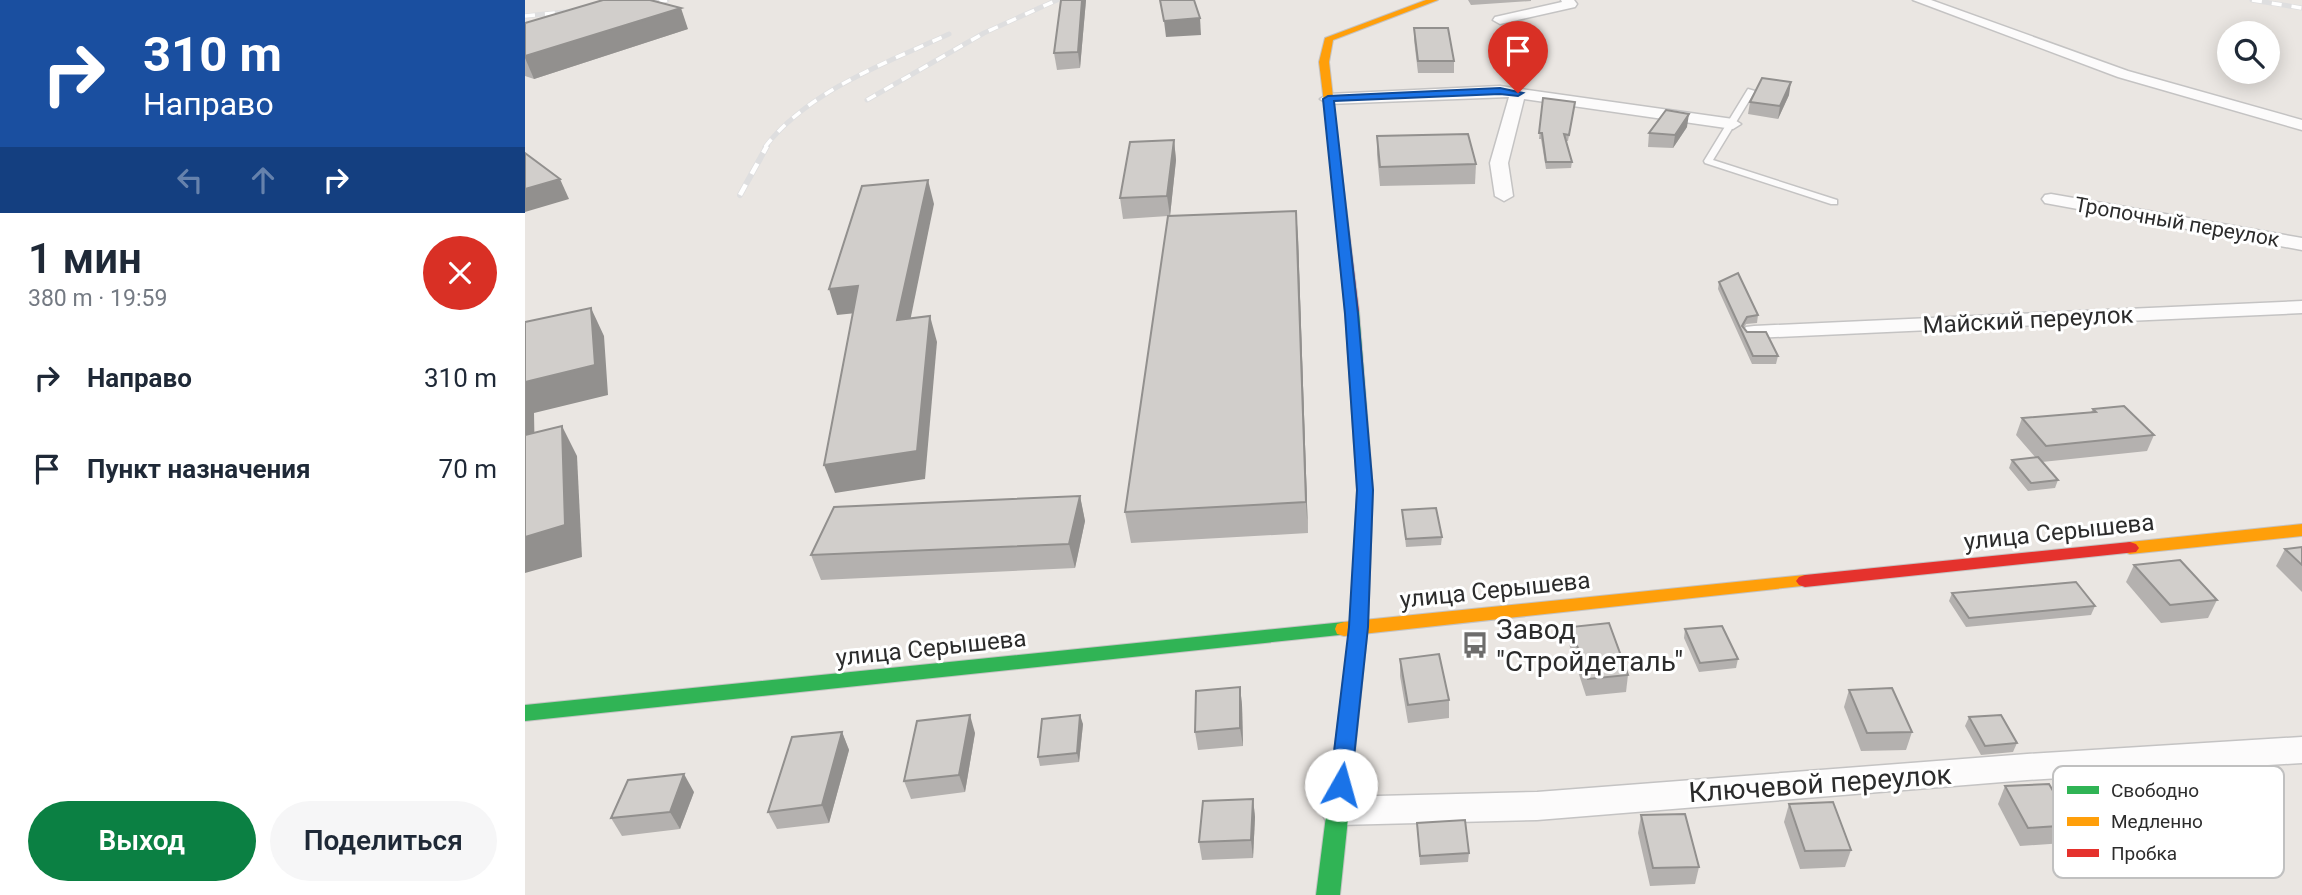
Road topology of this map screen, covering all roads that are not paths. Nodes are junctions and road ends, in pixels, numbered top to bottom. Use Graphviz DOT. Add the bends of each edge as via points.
graph roads {
  1 [pos="1434,0"];
  2 [pos="1567,0"];
  3 [pos="1919,0"];
  4 [pos="1500,20"];
  5 [pos="1751,91"];
  6 [pos="1518,93"];
  7 [pos="1328,99"];
  8 [pos="1733,124"];
  9 [pos="2302,125"];
  10 [pos="1504,196"];
  11 [pos="2051,199"];
  12 [pos="1834,202"];
  13 [pos="2302,244"];
  14 [pos="2302,307"];
  15 [pos="1754,332"];
  16 [pos="2302,530"];
  17 [pos="1359,627"];
  18 [pos="525,713"];
  19 [pos="2302,750"];
  20 [pos="1338,811"];
  21 [pos="1328,895"];
  1 -- 7 [label="street" via="1329,38 1324,62"];
  2 -- 4 [label="street" via="1570,4"];
  3 -- 9 [label="street" via="2123,74"];
  5 -- 8 [label="lane"];
  6 -- 7 [label="street"];
  6 -- 8 [label="street"];
  6 -- 10 [label="street" via="1499,163"];
  7 -- 17 [label="street" via="1352,314 1365,490"];
  8 -- 12 [label="lane" via="1708,161"];
  11 -- 13 [label="street, Тропочный переулок"];
  14 -- 15 [label="street, Майский переулок"];
  16 -- 17 [label="street, улица Серышева"];
  17 -- 18 [label="street, улица Серышева"];
  17 -- 20 [label="street"];
  19 -- 20 [label="street, Ключевой переулок" via="1537,806"];
  20 -- 21 [label="street"];
}
